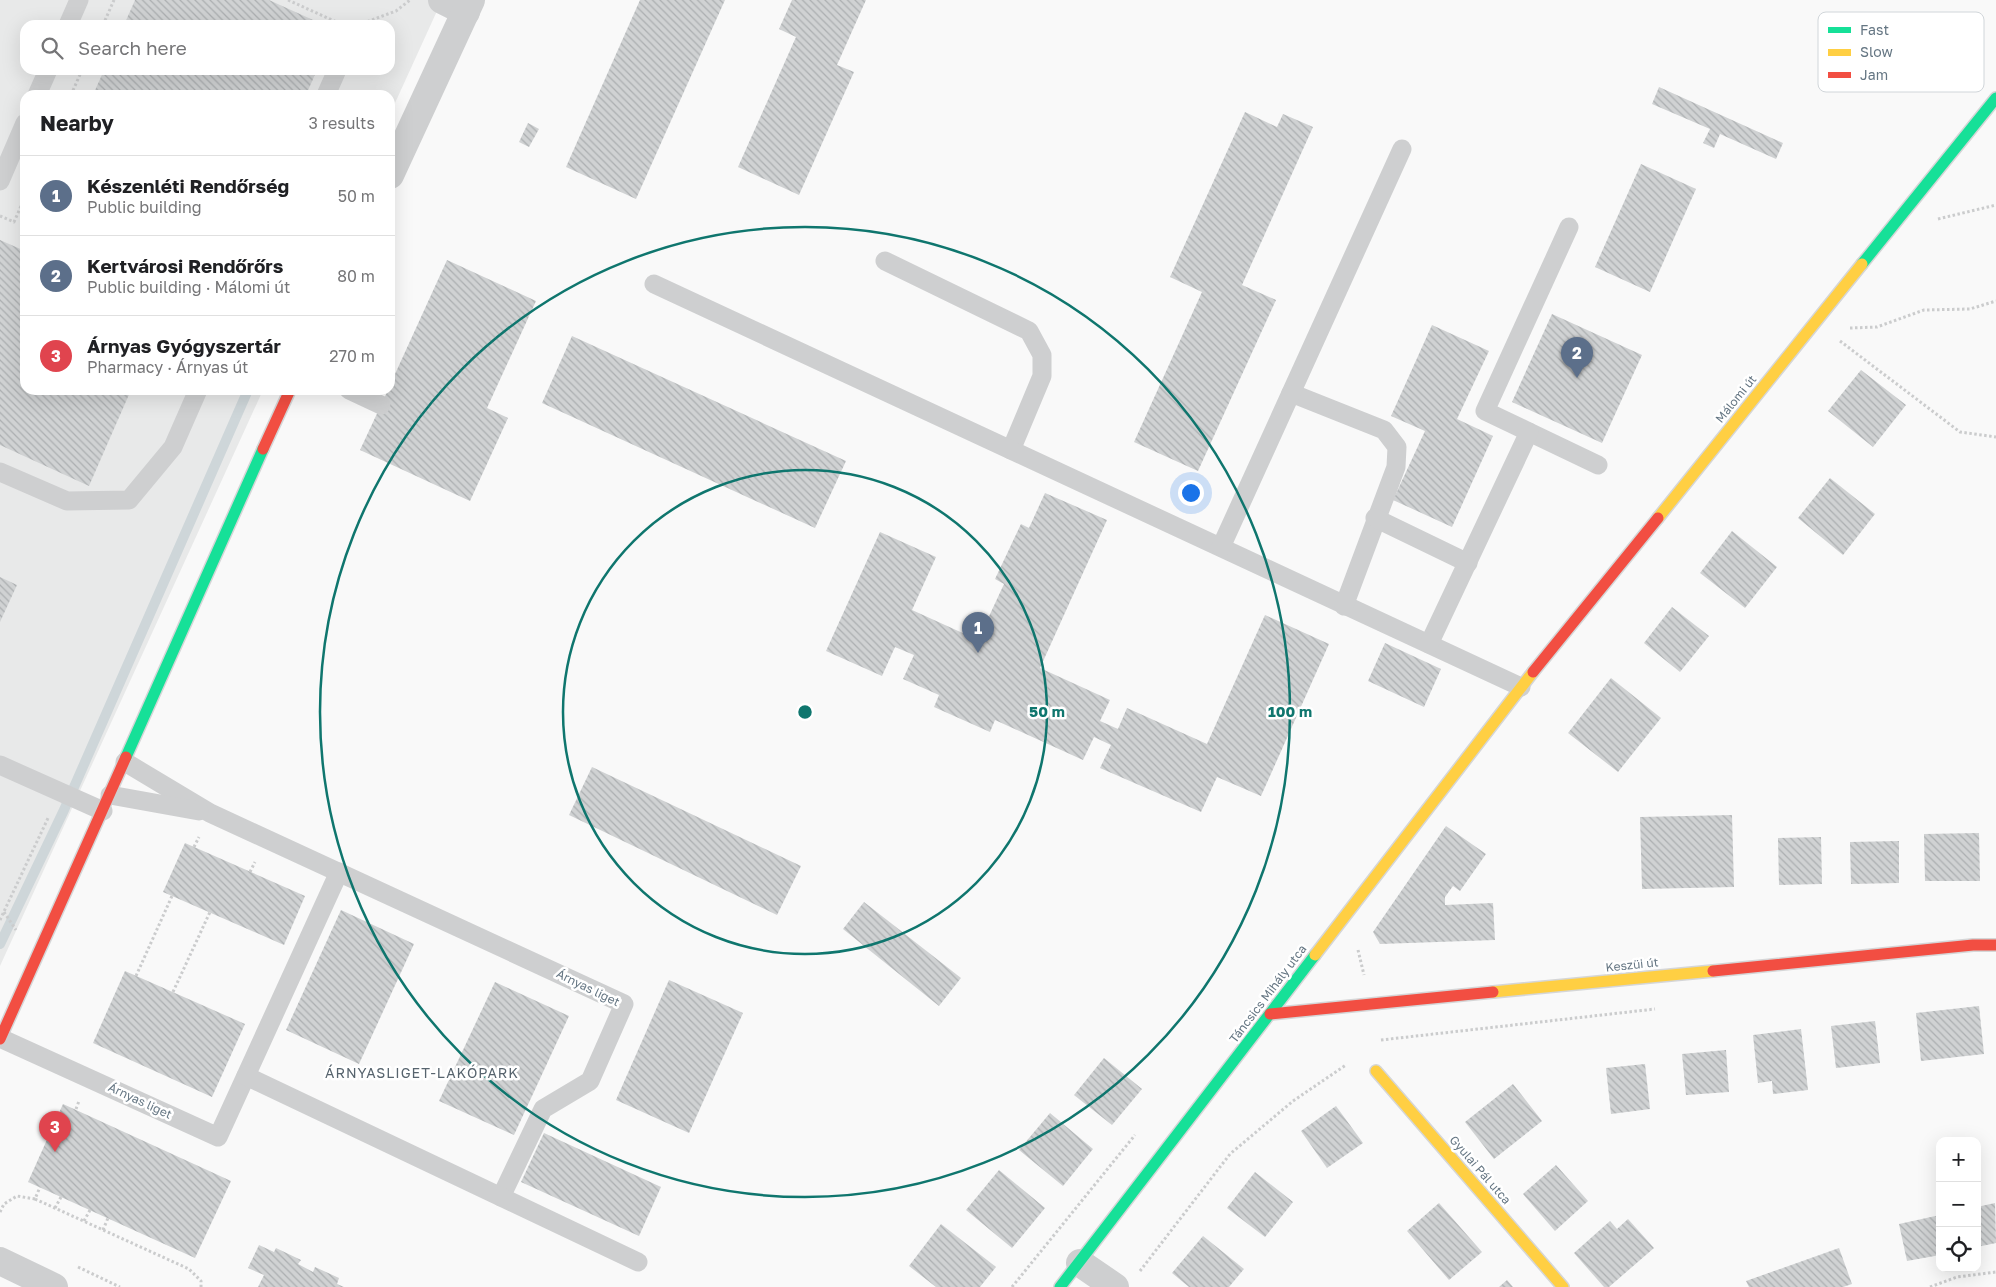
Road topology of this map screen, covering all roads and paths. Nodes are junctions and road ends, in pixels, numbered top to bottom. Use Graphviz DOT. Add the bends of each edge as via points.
graph roads {
  1 [pos="79,0"];
  2 [pos="114,0"];
  3 [pos="288,0"];
  4 [pos="410,0"];
  5 [pos="460,4"];
  6 [pos="70,20"];
  7 [pos="105,20"];
  8 [pos="332,20"];
  9 [pos="372,20"];
  10 [pos="46,75"];
  11 [pos="80,75"];
  12 [pos="335,75"];
  13 [pos="39,90"];
  14 [pos="73,90"];
  15 [pos="328,90"];
  16 [pos="1996,98"];
  17 [pos="20,135"];
  18 [pos="1402,149"];
  19 [pos="395,162"];
  20 [pos="0,181"];
  21 [pos="1996,205"];
  22 [pos="20,208"];
  23 [pos="0,216"];
  24 [pos="1935,219"];
  25 [pos="1569,227"];
  26 [pos="885,261"];
  27 [pos="654,284"];
  28 [pos="1996,302"];
  29 [pos="1843,329"];
  30 [pos="1838,340"];
  31 [pos="1291,392"];
  32 [pos="196,395"];
  33 [pos="288,395"];
  34 [pos="360,395"];
  35 [pos="381,405"];
  36 [pos="1528,432"];
  37 [pos="1996,437"];
  38 [pos="1011,450"];
  39 [pos="1598,465"];
  40 [pos="0,472"];
  41 [pos="1375,518"];
  42 [pos="1220,547"];
  43 [pos="1468,563"];
  44 [pos="1344,606"];
  45 [pos="1429,644"];
  46 [pos="1521,687"];
  47 [pos="1498,716"];
  48 [pos="125,762"];
  49 [pos="0,765"];
  50 [pos="60,792"];
  51 [pos="106,803"];
  52 [pos="210,814"];
  53 [pos="339,872"];
  54 [pos="172,896"];
  55 [pos="210,912"];
  56 [pos="0,920"];
  57 [pos="1357,944"];
  58 [pos="1996,945"];
  59 [pos="1352,951"];
  60 [pos="136,976"];
  61 [pos="173,992"];
  62 [pos="1657,1009"];
  63 [pos="1270,1014"];
  64 [pos="0,1038"];
  65 [pos="1376,1040"];
  66 [pos="1348,1064"];
  67 [pos="1376,1071"];
  68 [pos="246,1076"];
  69 [pos="40,1187"];
  70 [pos="61,1197"];
  71 [pos="501,1197"];
  72 [pos="35,1199"];
  73 [pos="55,1208"];
  74 [pos="90,1210"];
  75 [pos="0,1212"];
  76 [pos="108,1218"];
  77 [pos="84,1221"];
  78 [pos="103,1230"];
  79 [pos="0,1261"];
  80 [pos="638,1262"];
  81 [pos="1080,1263"];
  82 [pos="1996,1272"];
  83 [pos="1124,1283"];
  84 [pos="47,1286"];
  85 [pos="201,1287"];
  86 [pos="1060,1287"];
  87 [pos="1564,1287"];
  88 [pos="1930,1287"];
  1 -- 6 [label="lane"];
  2 -- 7 [label="path"];
  3 -- 8 [label="path"];
  4 -- 9 [label="path" via="396,11"];
  5 -- 19 [label="street"];
  10 -- 13 [label="lane"];
  11 -- 14 [label="path"];
  12 -- 15 [label="lane"];
  16 -- 46 [label="street, Málomi út"];
  17 -- 20 [label="lane"];
  18 -- 31 [label="lane"];
  21 -- 24 [label="path"];
  22 -- 23 [label="path" via="14,222"];
  25 -- 36 [label="lane" via="1485,411"];
  26 -- 38 [label="lane" via="1029,331 1042,355 1042,376"];
  27 -- 38 [label="lane"];
  28 -- 29 [label="path" via="1970,309 1924,310 1878,327"];
  30 -- 37 [label="path" via="1960,432"];
  31 -- 41 [label="lane" via="1384,430 1397,447 1396,467"];
  31 -- 42 [label="lane"];
  32 -- 40 [label="lane" via="173,448 129,500 67,501"];
  33 -- 48 [label="street"];
  34 -- 35 [label="lane"];
  36 -- 39 [label="lane"];
  36 -- 43 [label="lane"];
  38 -- 42 [label="lane"];
  41 -- 43 [label="lane"];
  41 -- 44 [label="lane"];
  42 -- 44 [label="lane"];
  43 -- 45 [label="lane"];
  44 -- 45 [label="lane"];
  45 -- 46 [label="lane"];
  46 -- 47 [label="street, Málomi út"];
  47 -- 63 [label="street, Táncsics Mihály utca"];
  48 -- 51 [label="street"];
  48 -- 52 [label="lane"];
  49 -- 50 [label="lane"];
  50 -- 51 [label="lane"];
  50 -- 56 [label="path"];
  51 -- 52 [label="lane"];
  51 -- 64 [label="street"];
  52 -- 53 [label="lane, Árnyas liget"];
  53 -- 68 [label="lane, Árnyas liget"];
  53 -- 71 [label="lane, Árnyas liget" via="624,1004 590,1081 543,1109"];
  54 -- 60 [label="path"];
  55 -- 61 [label="path"];
  57 -- 59 [label="path"];
  58 -- 63 [label="street, Keszüi út"];
  62 -- 65 [label="path"];
  63 -- 81 [label="street, Táncsics Mihály utca"];
  64 -- 68 [label="lane, Árnyas liget" via="218,1137"];
  66 -- 83 [label="path" via="1293,1101 1230,1154"];
  67 -- 87 [label="street, Gyulai Pál utca"];
  68 -- 71 [label="lane"];
  69 -- 72 [label="path"];
  70 -- 73 [label="path"];
  71 -- 80 [label="lane"];
  72 -- 73 [label="path"];
  72 -- 75 [label="path" via="17,1196 4,1204"];
  73 -- 77 [label="path"];
  74 -- 77 [label="path"];
  76 -- 78 [label="path"];
  77 -- 78 [label="path"];
  78 -- 85 [label="path" via="188,1269 200,1281"];
  79 -- 84 [label="street"];
  81 -- 83 [label="street"];
  81 -- 86 [label="street, Táncsics Mihály utca"];
  82 -- 88 [label="path" via="1958,1277"];
}
